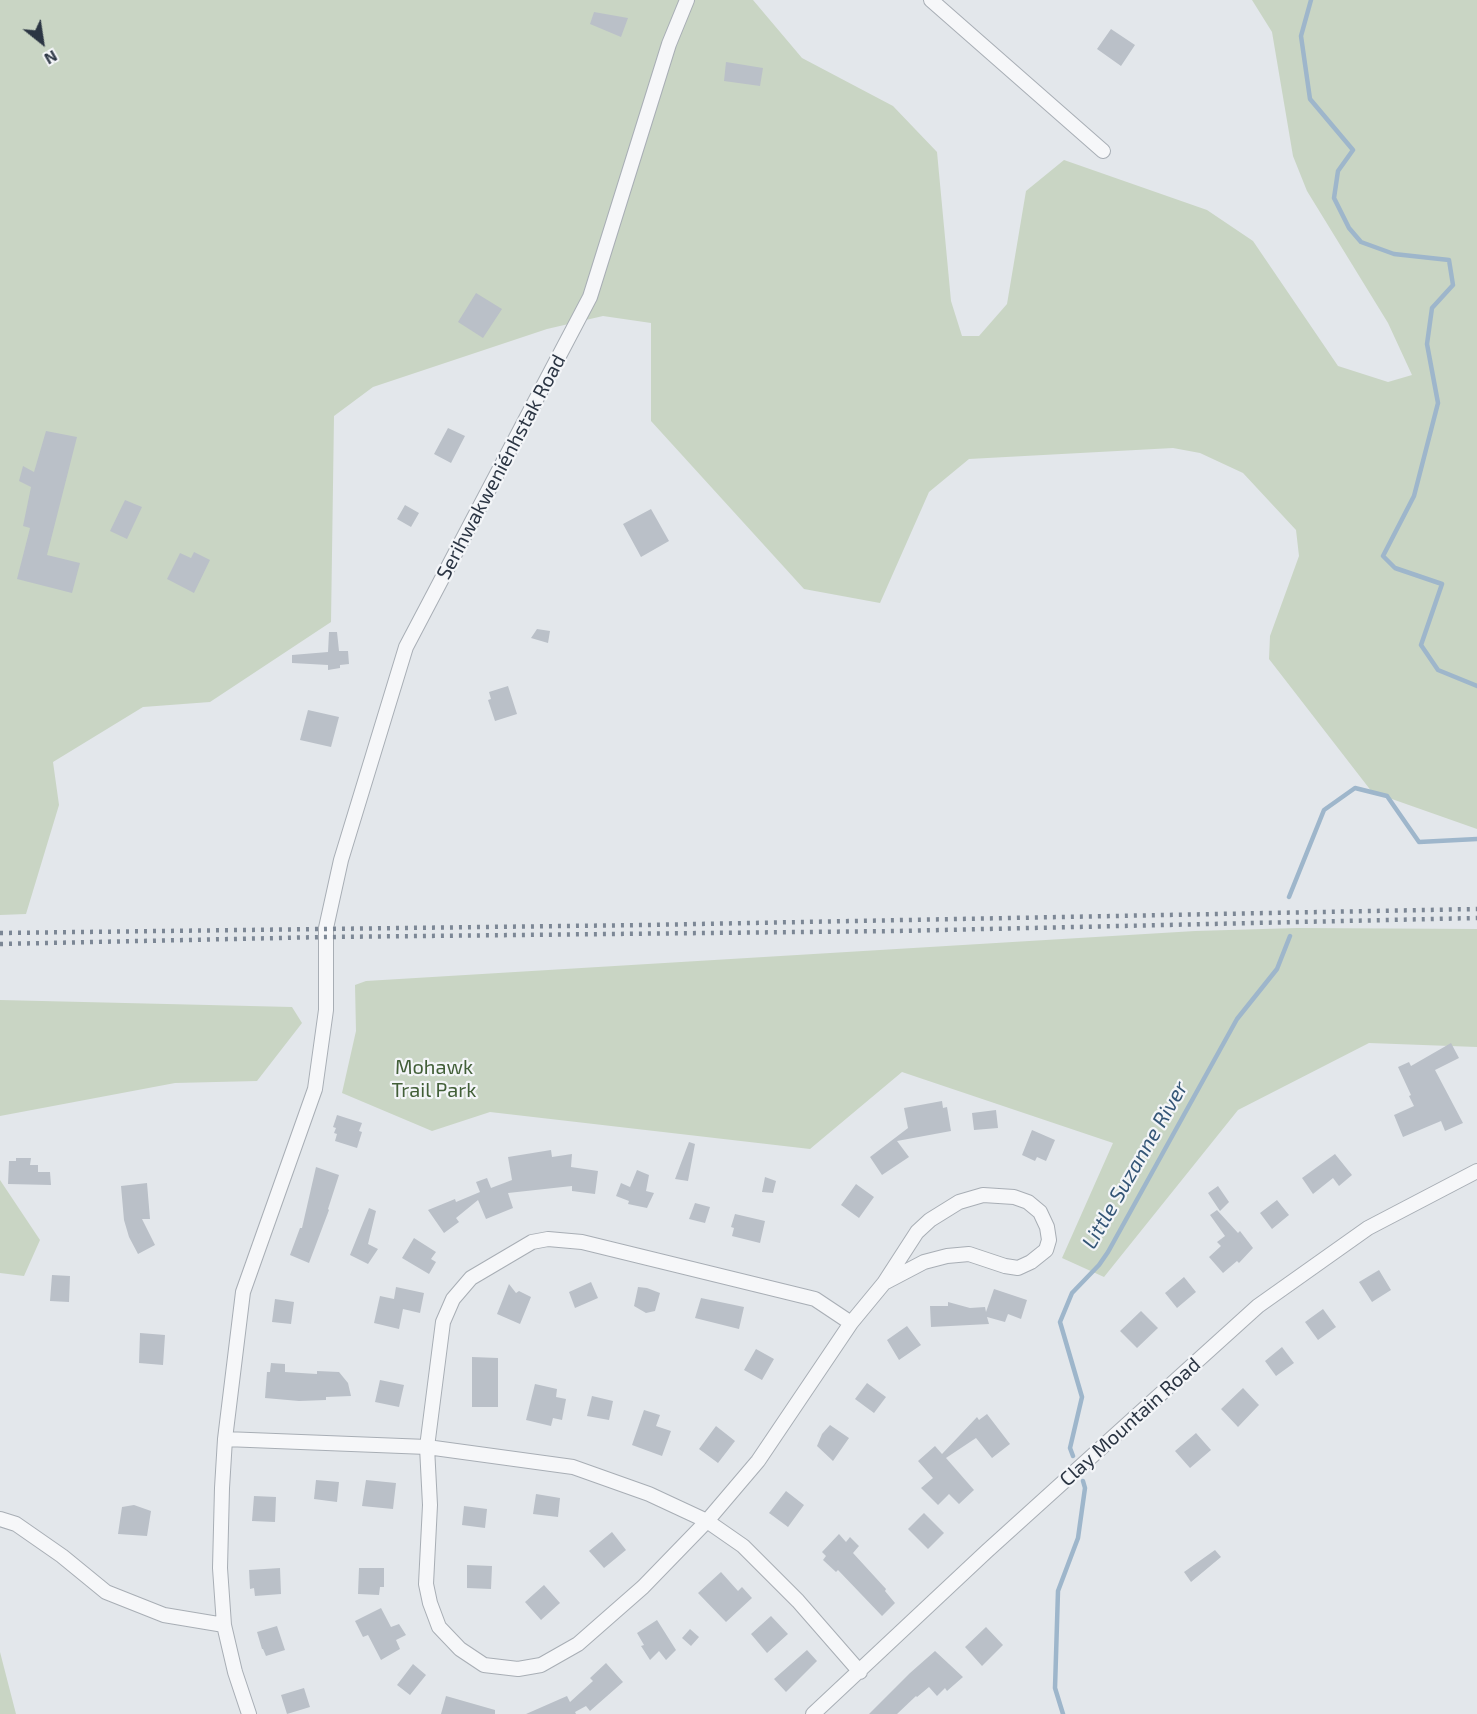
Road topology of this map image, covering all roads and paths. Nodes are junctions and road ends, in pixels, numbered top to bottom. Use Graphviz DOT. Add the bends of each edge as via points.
graph roads {
  1 [pos="687,0"];
  2 [pos="931,0"];
  3 [pos="1103,150"];
  4 [pos="1477,1171"];
  5 [pos="884,1283"];
  6 [pos="851,1323"];
  7 [pos="225,1439"];
  8 [pos="427,1447"];
  9 [pos="0,1519"];
  10 [pos="707,1521"];
  11 [pos="224,1625"];
  12 [pos="860,1672"];
  13 [pos="249,1714"];
  14 [pos="813,1714"];
  1 -- 7 [label="street, Serihwakweniénhstak Road" via="669,44 590,297 406,647 341,860 326,937 326,1010 315,1089 243,1292"];
  2 -- 3 [label="street"];
  4 -- 12 [label="street, Clay Mountain Road" via="1368,1228 1258,1306 987,1551"];
  5 -- 5 [label="street" via="924,1262 947,1256 969,1254 1018,1268 1046,1250 1047,1227 1040,1212 1014,1197 983,1195 958,1202 917,1232"];
  5 -- 6 [label="street"];
  6 -- 8 [label="street" via="815,1299 582,1242 532,1242 471,1278 453,1299 443,1322"];
  6 -- 10 [label="street" via="758,1461"];
  7 -- 8 [label="street"];
  7 -- 11 [label="street, Serihwakweniénhstak Road" via="220,1568"];
  8 -- 10 [label="street" via="573,1467 649,1494"];
  8 -- 10 [label="street" via="430,1505 426,1584 430,1603 439,1627 460,1649 484,1665 518,1669 541,1665 578,1644 643,1587"];
  9 -- 11 [label="street" via="16,1524 106,1592 164,1615"];
  10 -- 12 [label="street" via="744,1546"];
  11 -- 13 [label="street, Serihwakweniénhstak Road"];
  12 -- 14 [label="street, Clay Mountain Road"];
}
